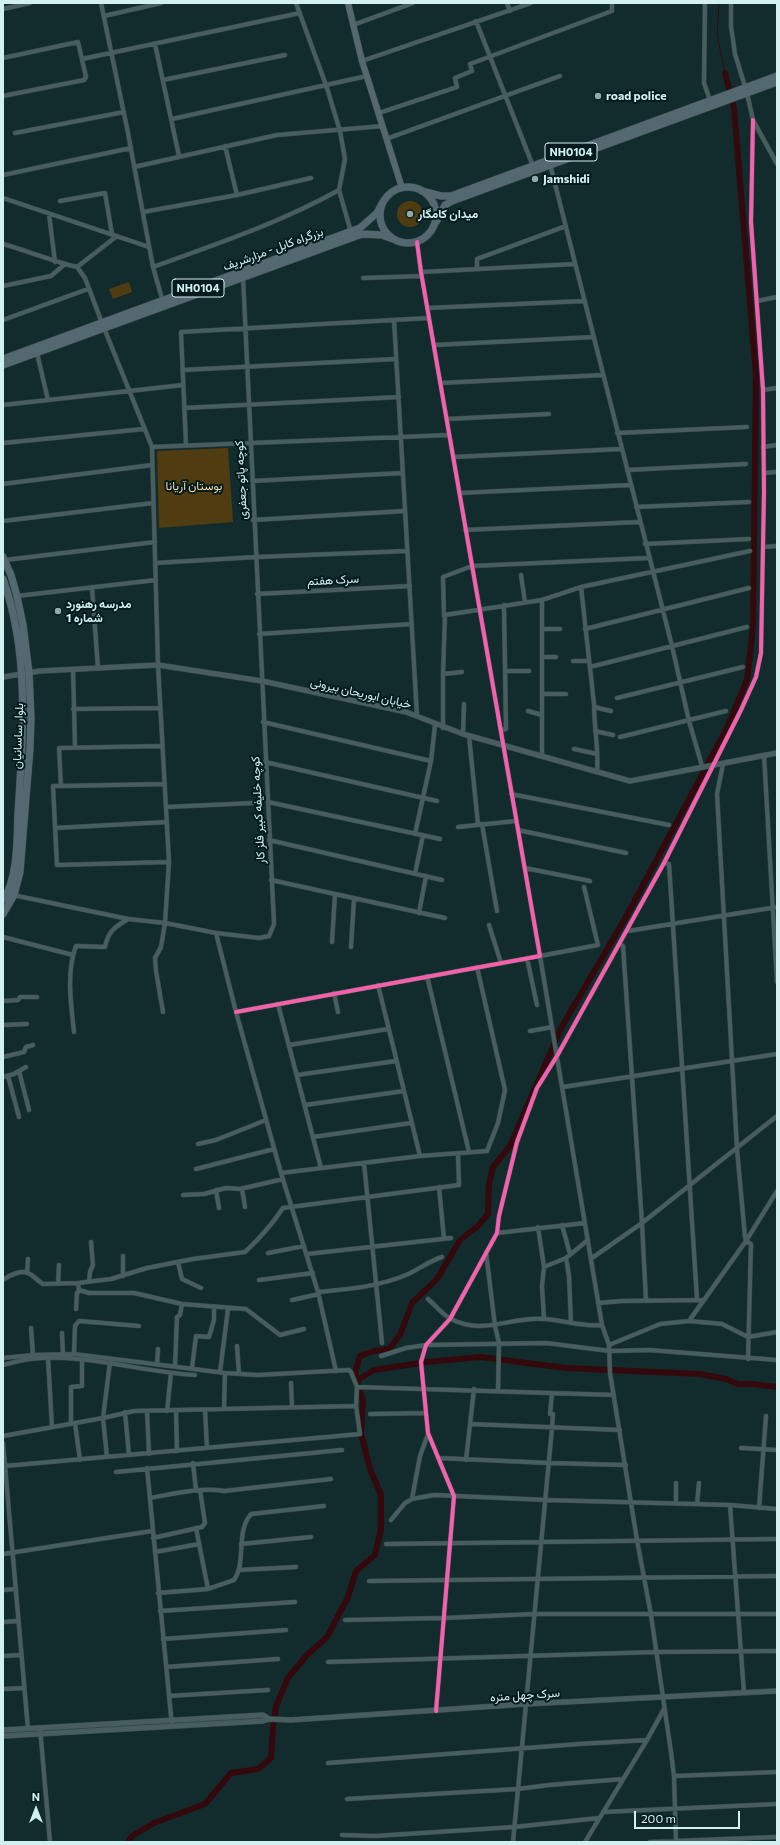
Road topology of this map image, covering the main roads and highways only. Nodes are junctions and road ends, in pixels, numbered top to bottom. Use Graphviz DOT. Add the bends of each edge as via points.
graph roads {
  1 [pos="348,3"];
  2 [pos="777,76"];
  3 [pos="777,82"];
  4 [pos="745,90"];
  5 [pos="719,100"];
  6 [pos="550,163"];
  7 [pos="402,188"];
  8 [pos="422,191"];
  9 [pos="383,202"];
  10 [pos="436,222"];
  11 [pos="393,239"];
  12 [pos="164,304"];
  13 [pos="103,326"];
  14 [pos="3,359"];
  15 [pos="3,365"];
  16 [pos="4,559"];
  17 [pos="3,579"];
  18 [pos="25,673"];
  19 [pos="8,896"];
  20 [pos="3,914"];
  1 -- 7 [label="main road" via="362,61"];
  2 -- 4 [label="highway, NH0104"];
  3 -- 4 [label="highway, NH0104"];
  4 -- 5 [label="highway, NH0104"];
  5 -- 6 [label="highway, NH0104"];
  5 -- 6 [label="highway, NH0104" via="710,100"];
  6 -- 8 [label="highway, NH0104" via="533,166 451,196"];
  6 -- 10 [label="highway, NH0104" via="452,201 445,205"];
  7 -- 8 [label="highway, NH0104" via="412,187"];
  7 -- 9 [label="highway, NH0104" via="391,193"];
  8 -- 10 [label="highway" via="434,204"];
  9 -- 11 [label="highway" via="382,226"];
  9 -- 12 [label="highway, بزرگراه کابل - مزارشریف / NH0104" via="370,222 360,228"];
  10 -- 11 [label="highway, NH0104" via="429,234 417,242"];
  11 -- 12 [label="highway, بزرگراه کابل - مزارشریف / NH0104" via="382,235 362,234"];
  12 -- 13 [label="highway, بزرگراه کابل - مزارشریف / NH0104"];
  13 -- 14 [label="highway, بزرگراه کابل - مزارشریف / NH0104"];
  13 -- 15 [label="highway, بزرگراه کابل - مزارشریف / NH0104"];
  16 -- 18 [label="highway, بلوار ساسانیان" via="17,596 23,625"];
  17 -- 18 [label="highway, بلوار ساسانیان" via="10,597"];
  18 -- 19 [label="highway, بلوار ساسانیان" via="16,848"];
  19 -- 20 [label="highway, بلوار ساسانیان"];
}
